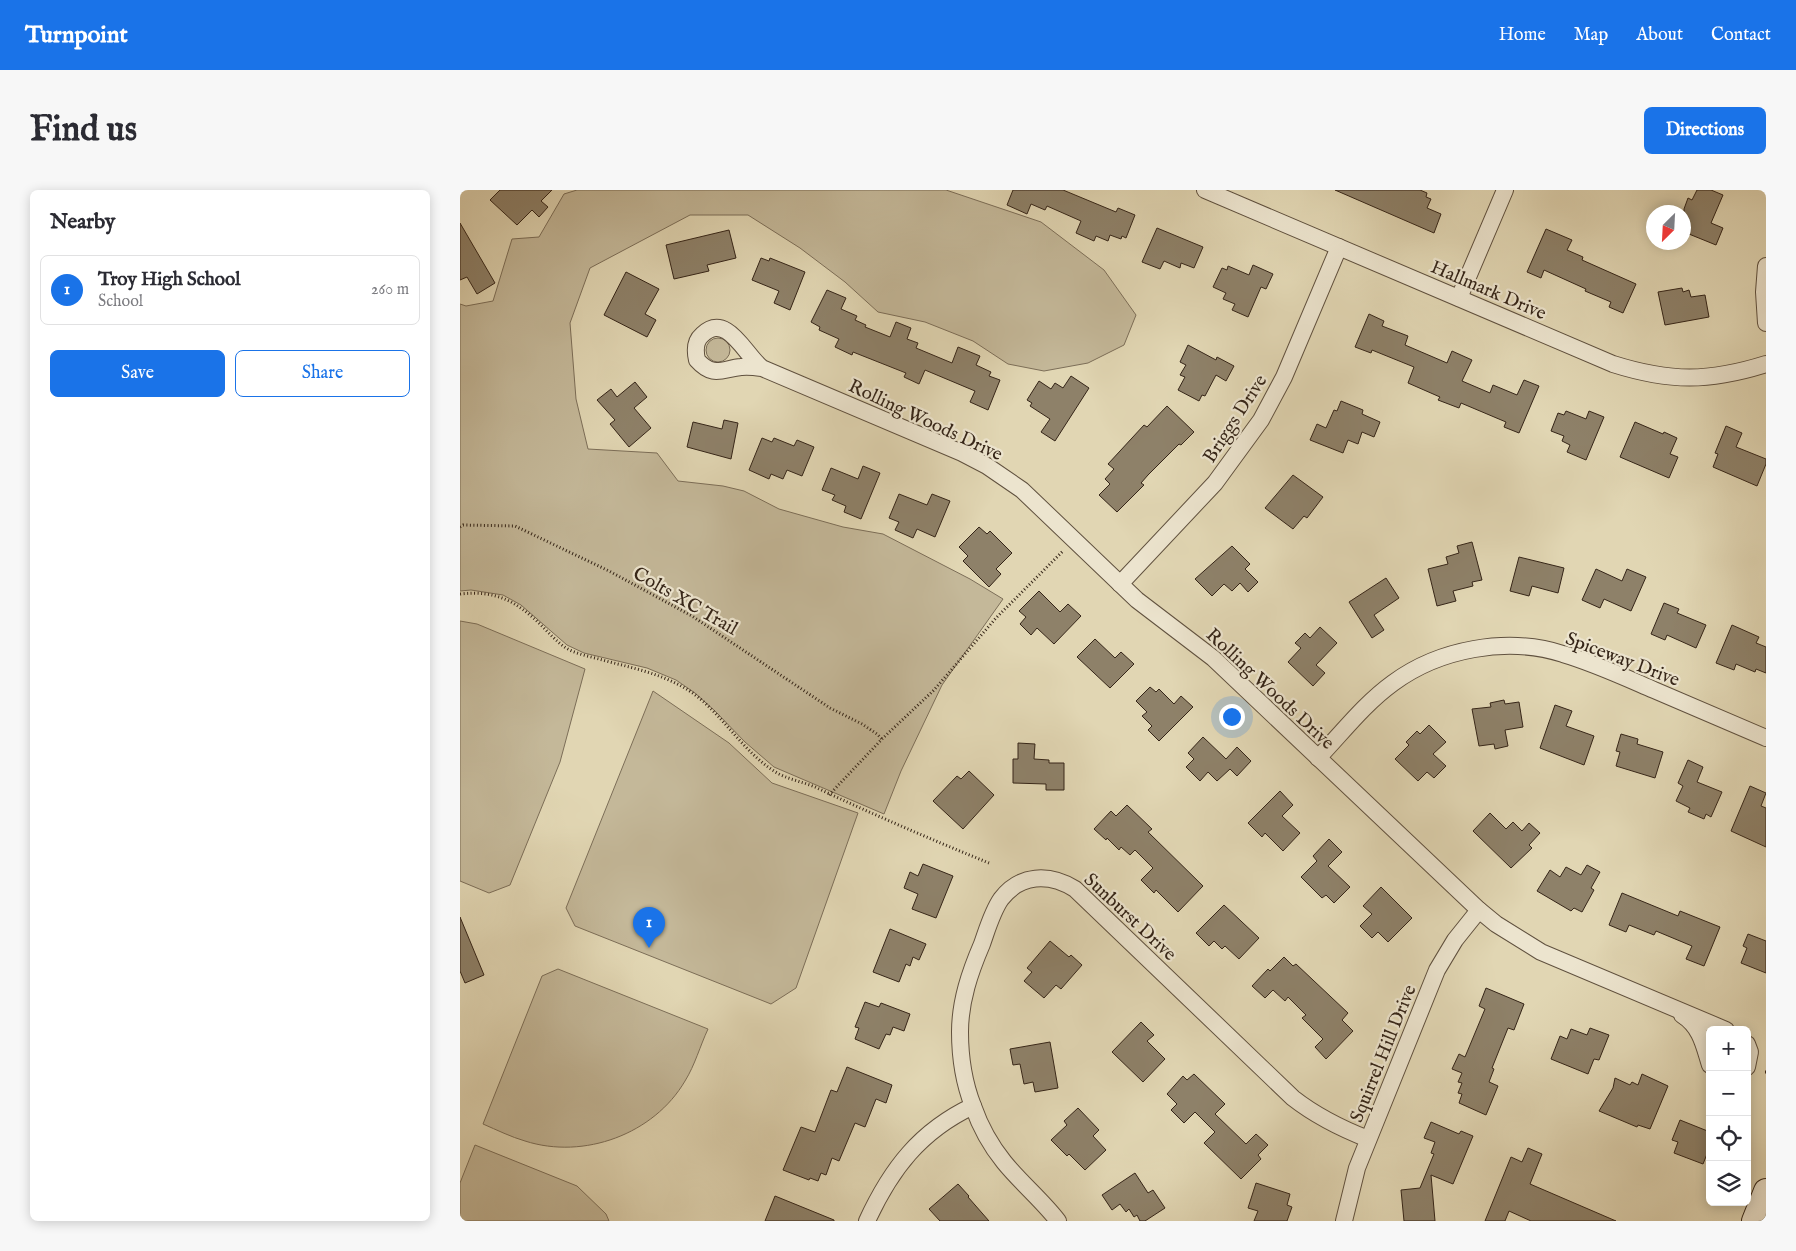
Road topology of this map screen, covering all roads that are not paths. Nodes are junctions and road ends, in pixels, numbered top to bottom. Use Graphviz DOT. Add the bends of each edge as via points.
graph roads {
  1 [pos="1205,190"];
  2 [pos="1504,190"];
  3 [pos="1339,247"];
  4 [pos="1766,266"];
  5 [pos="1459,298"];
  6 [pos="1766,323"];
  7 [pos="1766,364"];
  8 [pos="762,368"];
  9 [pos="1120,584"];
  10 [pos="1766,738"];
  11 [pos="1318,758"];
  12 [pos="1479,910"];
  13 [pos="1667,1006"];
  14 [pos="1716,1026"];
  15 [pos="1706,1050"];
  16 [pos="973,1106"];
  17 [pos="1368,1139"];
  18 [pos="1766,1191"];
  19 [pos="867,1221"];
  20 [pos="1058,1221"];
  21 [pos="1344,1221"];
  22 [pos="1754,1221"];
  1 -- 3 [label="street, Hallmark Drive"];
  2 -- 5 [label="street"];
  3 -- 5 [label="street, Hallmark Drive"];
  3 -- 9 [label="street, Briggs Drive" via="1284,378 1261,420 1215,483"];
  4 -- 6 [label="street"];
  5 -- 7 [label="street, Hallmark Drive" via="1637,372 1706,378"];
  8 -- 9 [label="street, Rolling Woods Drive" via="987,466 1022,490"];
  9 -- 11 [label="street, Rolling Woods Drive" via="1213,658"];
  10 -- 11 [label="street, Spiceway Drive" via="1561,653 1503,646 1444,656 1400,678 1377,696"];
  11 -- 12 [label="street, Rolling Woods Drive"];
  12 -- 13 [label="street, Rolling Woods Drive" via="1541,952"];
  12 -- 17 [label="street, Squirrel Hill Drive" via="1437,970"];
  13 -- 14 [label="street, Rolling Woods Drive"];
  13 -- 15 [label="street, Rolling Woods Drive" via="1697,1030"];
  16 -- 17 [label="street, Sunburst Drive" via="965,1079 960,1031 970,974 1001,900 1019,883 1041,877 1075,889 1293,1098 1329,1123"];
  16 -- 19 [label="street" via="941,1124 914,1147 889,1178"];
  16 -- 20 [label="street, Sunburst Drive" via="982,1128 1005,1162"];
  17 -- 21 [label="street, Squirrel Hill Drive"];
  18 -- 22 [label="main road"];
}
